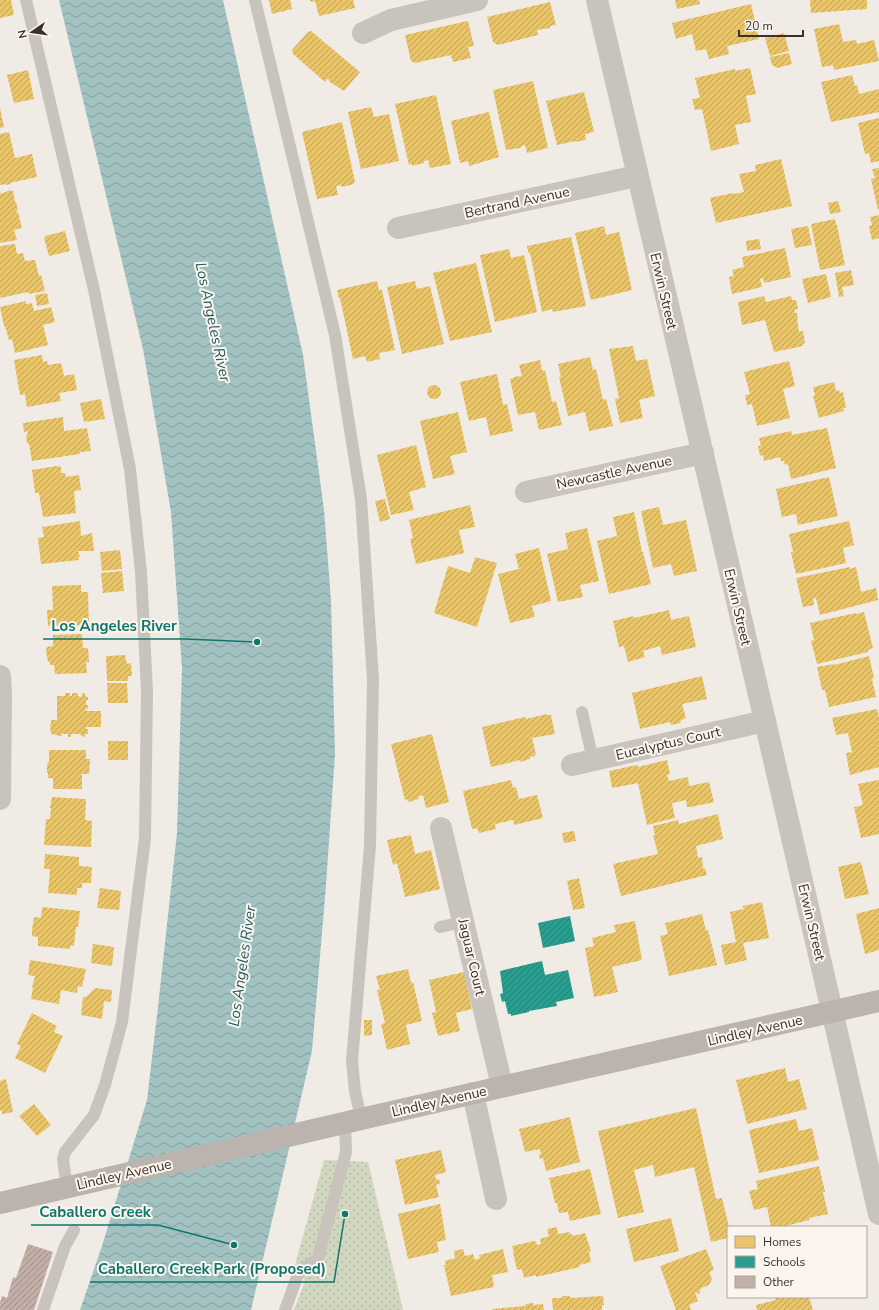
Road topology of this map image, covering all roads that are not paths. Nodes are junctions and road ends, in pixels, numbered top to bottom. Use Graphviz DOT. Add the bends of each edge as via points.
graph roads {
  1 [pos="26,0"];
  2 [pos="255,0"];
  3 [pos="477,0"];
  4 [pos="597,0"];
  5 [pos="363,33"];
  6 [pos="637,176"];
  7 [pos="398,228"];
  8 [pos="703,453"];
  9 [pos="526,492"];
  10 [pos="0,676"];
  11 [pos="582,712"];
  12 [pos="766,721"];
  13 [pos="593,760"];
  14 [pos="572,765"];
  15 [pos="0,799"];
  16 [pos="441,828"];
  17 [pos="463,922"];
  18 [pos="440,927"];
  19 [pos="879,1001"];
  20 [pos="833,1012"];
  21 [pos="502,1086"];
  22 [pos="473,1093"];
  23 [pos="348,1122"];
  24 [pos="873,1158"];
  25 [pos="72,1187"];
  26 [pos="496,1199"];
  27 [pos="0,1203"];
  28 [pos="879,1214"];
  29 [pos="74,1230"];
  30 [pos="43,1310"];
  31 [pos="285,1310"];
  1 -- 25 [label="lane" via="94,290 130,469 141,572 147,691 145,838 122,1022 94,1115 65,1152 63,1159"];
  2 -- 23 [label="lane" via="335,335 361,499 373,679 370,846 352,1062 355,1091"];
  3 -- 5 [label="street" via="391,20"];
  4 -- 6 [label="street, Erwin Street"];
  6 -- 7 [label="street, Bertrand Avenue"];
  6 -- 8 [label="street, Erwin Street"];
  8 -- 9 [label="street, Newcastle Avenue"];
  8 -- 12 [label="street, Erwin Street"];
  10 -- 15 [label="street"];
  11 -- 13 [label="lane"];
  12 -- 13 [label="street, Eucalyptus Court"];
  12 -- 20 [label="street, Erwin Street"];
  13 -- 14 [label="street, Eucalyptus Court"];
  16 -- 17 [label="street, Jaguar Court"];
  17 -- 18 [label="lane"];
  17 -- 21 [label="street, Jaguar Court"];
  19 -- 20 [label="main road, Lindley Avenue"];
  20 -- 21 [label="main road, Lindley Avenue"];
  20 -- 24 [label="street, Erwin Street"];
  21 -- 22 [label="main road, Lindley Avenue"];
  22 -- 23 [label="main road, Lindley Avenue"];
  22 -- 26 [label="street"];
  23 -- 25 [label="main road, Lindley Avenue"];
  23 -- 31 [label="lane" via="346,1152 318,1258 299,1272"];
  24 -- 28 [label="street, Erwin Street"];
  25 -- 27 [label="main road, Lindley Avenue"];
  29 -- 30 [label="lane" via="65,1246"];
}
